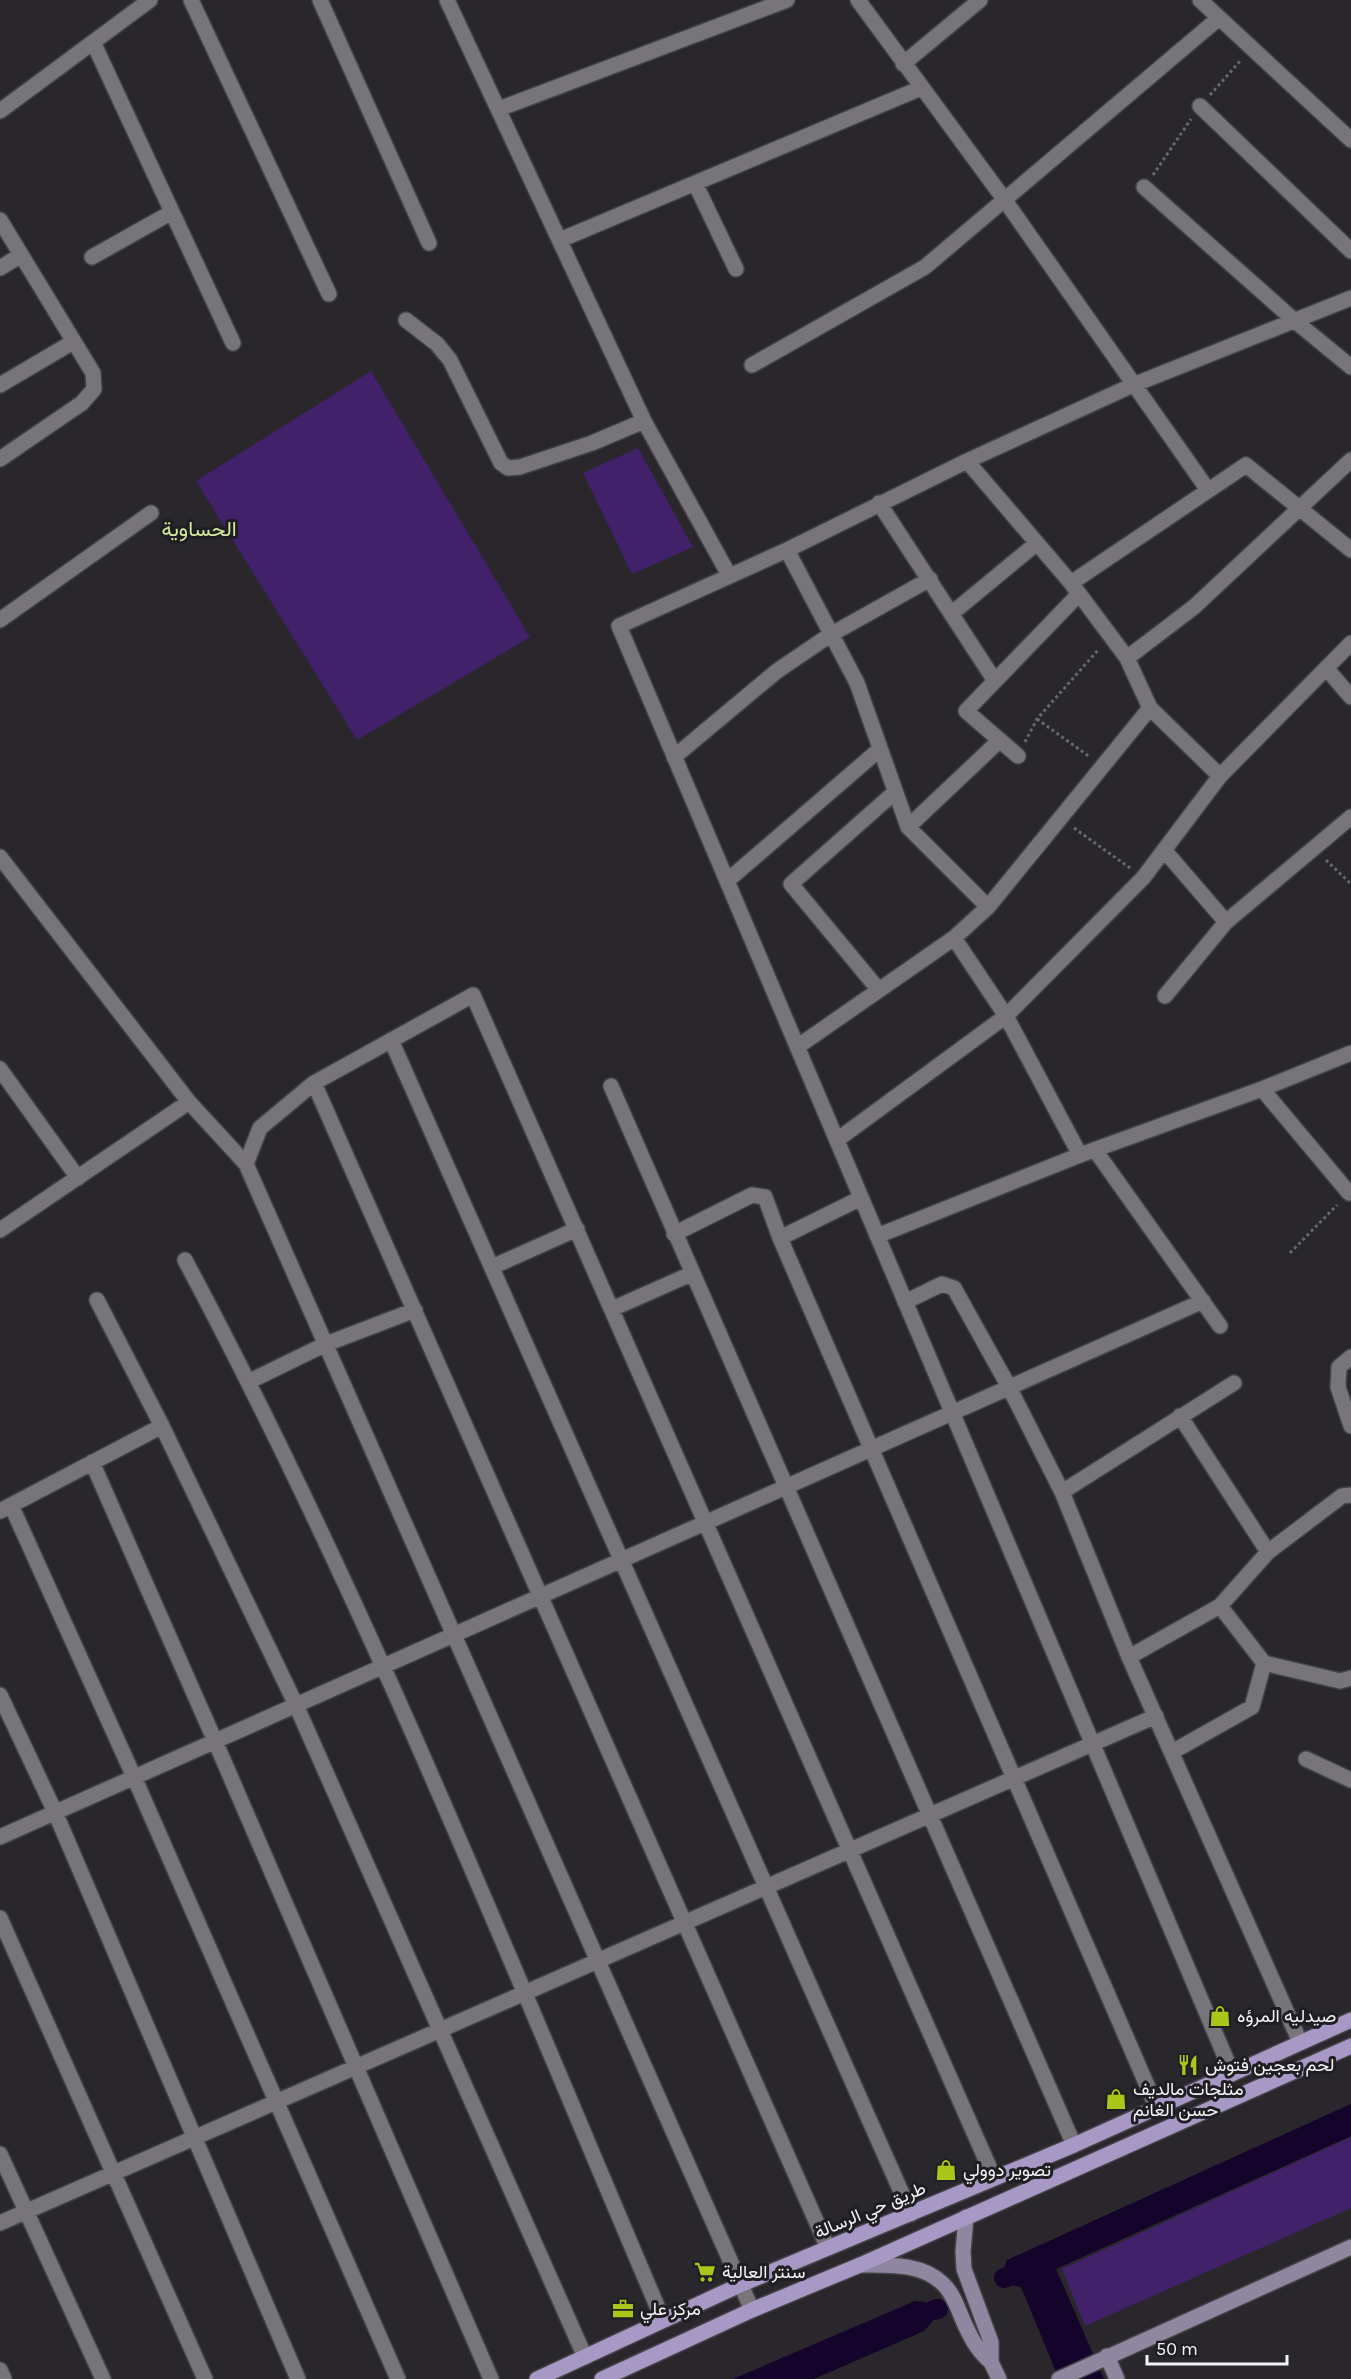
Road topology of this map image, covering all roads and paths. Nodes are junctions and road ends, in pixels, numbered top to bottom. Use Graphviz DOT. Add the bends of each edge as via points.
graph roads {
  1 [pos="150,0"];
  2 [pos="191,0"];
  3 [pos="320,0"];
  4 [pos="447,0"];
  5 [pos="787,0"];
  6 [pos="858,0"];
  7 [pos="980,0"];
  8 [pos="1200,0"];
  9 [pos="1219,18"];
  10 [pos="93,42"];
  11 [pos="903,64"];
  12 [pos="921,88"];
  13 [pos="1200,106"];
  14 [pos="499,109"];
  15 [pos="0,111"];
  16 [pos="1351,140"];
  17 [pos="695,183"];
  18 [pos="1144,188"];
  19 [pos="1004,200"];
  20 [pos="172,212"];
  21 [pos="0,220"];
  22 [pos="560,240"];
  23 [pos="429,243"];
  24 [pos="1351,251"];
  25 [pos="21,255"];
  26 [pos="92,257"];
  27 [pos="0,268"];
  28 [pos="736,269"];
  29 [pos="330,294"];
  30 [pos="1351,298"];
  31 [pos="406,320"];
  32 [pos="1295,321"];
  33 [pos="74,342"];
  34 [pos="233,343"];
  35 [pos="752,365"];
  36 [pos="1351,367"];
  37 [pos="0,385"];
  38 [pos="1133,385"];
  39 [pos="644,421"];
  40 [pos="0,459"];
  41 [pos="1351,460"];
  42 [pos="967,461"];
  43 [pos="1208,490"];
  44 [pos="879,503"];
  45 [pos="1299,508"];
  46 [pos="151,513"];
  47 [pos="1037,543"];
  48 [pos="786,550"];
  49 [pos="1351,550"];
  50 [pos="729,575"];
  51 [pos="930,579"];
  52 [pos="1075,588"];
  53 [pos="951,614"];
  54 [pos="0,620"];
  55 [pos="830,635"];
  56 [pos="1110,636"];
  57 [pos="1351,643"];
  58 [pos="1127,658"];
  59 [pos="1326,668"];
  60 [pos="995,681"];
  61 [pos="1351,697"];
  62 [pos="1150,708"];
  63 [pos="1037,719"];
  64 [pos="1000,740"];
  65 [pos="880,748"];
  66 [pos="1018,756"];
  67 [pos="674,757"];
  68 [pos="1103,766"];
  69 [pos="1220,776"];
  70 [pos="896,792"];
  71 [pos="1351,817"];
  72 [pos="1060,818"];
  73 [pos="908,827"];
  74 [pos="1314,848"];
  75 [pos="1164,850"];
  76 [pos="0,857"];
  77 [pos="1143,878"];
  78 [pos="727,881"];
  79 [pos="1351,884"];
  80 [pos="988,907"];
  81 [pos="1226,922"];
  82 [pos="954,938"];
  83 [pos="878,989"];
  84 [pos="1165,996"];
  85 [pos="1006,1016"];
  86 [pos="391,1040"];
  87 [pos="797,1047"];
  88 [pos="1351,1053"];
  89 [pos="0,1071"];
  90 [pos="314,1083"];
  91 [pos="611,1086"];
  92 [pos="1262,1089"];
  93 [pos="189,1102"];
  94 [pos="837,1140"];
  95 [pos="1088,1153"];
  96 [pos="246,1164"];
  97 [pos="78,1178"];
  98 [pos="1349,1193"];
  99 [pos="861,1198"];
  100 [pos="577,1229"];
  101 [pos="0,1230"];
  102 [pos="674,1234"];
  103 [pos="878,1236"];
  104 [pos="780,1238"];
  105 [pos="1290,1253"];
  106 [pos="185,1260"];
  107 [pos="492,1267"];
  108 [pos="691,1274"];
  109 [pos="97,1300"];
  110 [pos="1203,1300"];
  111 [pos="905,1302"];
  112 [pos="612,1309"];
  113 [pos="415,1310"];
  114 [pos="1220,1326"];
  115 [pos="326,1344"];
  116 [pos="1351,1357"];
  117 [pos="250,1381"];
  118 [pos="1234,1383"];
  119 [pos="1009,1387"];
  120 [pos="952,1412"];
  121 [pos="1180,1416"];
  122 [pos="162,1426"];
  123 [pos="1351,1426"];
  124 [pos="871,1449"];
  125 [pos="92,1462"];
  126 [pos="785,1487"];
  127 [pos="1062,1492"];
  128 [pos="1351,1495"];
  129 [pos="6,1508"];
  130 [pos="706,1522"];
  131 [pos="1268,1552"];
  132 [pos="621,1560"];
  133 [pos="540,1596"];
  134 [pos="1220,1606"];
  135 [pos="454,1634"];
  136 [pos="1129,1657"];
  137 [pos="1264,1663"];
  138 [pos="384,1665"];
  139 [pos="1351,1678"];
  140 [pos="0,1695"];
  141 [pos="296,1705"];
  142 [pos="1156,1716"];
  143 [pos="215,1741"];
  144 [pos="1093,1744"];
  145 [pos="1172,1752"];
  146 [pos="1306,1759"];
  147 [pos="134,1777"];
  148 [pos="1014,1778"];
  149 [pos="1351,1780"];
  150 [pos="55,1812"];
  151 [pos="929,1815"];
  152 [pos="0,1837"];
  153 [pos="850,1851"];
  154 [pos="766,1887"];
  155 [pos="0,1918"];
  156 [pos="684,1923"];
  157 [pos="599,1960"];
  158 [pos="524,1993"];
  159 [pos="1351,2019"];
  160 [pos="440,2030"];
  161 [pos="1300,2042"];
  162 [pos="1351,2046"];
  163 [pos="356,2067"];
  164 [pos="1232,2073"];
  165 [pos="277,2102"];
  166 [pos="1156,2106"];
  167 [pos="195,2138"];
  168 [pos="1074,2145"];
  169 [pos="0,2154"];
  170 [pos="113,2173"];
  171 [pos="994,2178"];
  172 [pos="26,2211"];
  173 [pos="910,2214"];
  174 [pos="966,2217"];
  175 [pos="0,2223"];
  176 [pos="1351,2247"];
  177 [pos="828,2248"];
  178 [pos="860,2265"];
  179 [pos="742,2284"];
  180 [pos="752,2310"];
  181 [pos="663,2320"];
  182 [pos="585,2357"];
  183 [pos="1103,2358"];
  184 [pos="991,2362"];
  185 [pos="0,2370"];
  186 [pos="4,2379"];
  187 [pos="103,2379"];
  188 [pos="205,2379"];
  189 [pos="298,2379"];
  190 [pos="398,2379"];
  191 [pos="491,2379"];
  192 [pos="537,2379"];
  193 [pos="602,2379"];
  194 [pos="999,2379"];
  195 [pos="1059,2379"];
  196 [pos="1117,2379"];
  1 -- 10 [label="street"];
  2 -- 29 [label="street"];
  3 -- 23 [label="street"];
  4 -- 14 [label="street"];
  5 -- 14 [label="street"];
  6 -- 11 [label="street"];
  7 -- 11 [label="street"];
  8 -- 9 [label="street"];
  9 -- 16 [label="street"];
  9 -- 19 [label="street"];
  10 -- 15 [label="street"];
  10 -- 20 [label="street"];
  11 -- 12 [label="street"];
  12 -- 17 [label="street"];
  12 -- 19 [label="street"];
  13 -- 24 [label="street"];
  14 -- 22 [label="street"];
  17 -- 22 [label="street"];
  17 -- 28 [label="street"];
  18 -- 32 [label="street"];
  19 -- 35 [label="street" via="925,267"];
  19 -- 38 [label="street"];
  20 -- 26 [label="street"];
  20 -- 34 [label="street"];
  21 -- 25 [label="street"];
  22 -- 39 [label="street"];
  25 -- 27 [label="street"];
  25 -- 33 [label="street"];
  30 -- 32 [label="street"];
  31 -- 39 [label="street" via="444,350 501,463 508,468 592,443"];
  32 -- 36 [label="street"];
  32 -- 38 [label="street"];
  33 -- 37 [label="street"];
  33 -- 40 [label="street" via="93,373 93,390 82,403"];
  38 -- 42 [label="street"];
  38 -- 43 [label="street"];
  39 -- 50 [label="street"];
  41 -- 45 [label="street"];
  42 -- 44 [label="street"];
  42 -- 47 [label="street"];
  43 -- 45 [label="street" via="1246,465"];
  43 -- 52 [label="street"];
  44 -- 48 [label="street"];
  44 -- 51 [label="street"];
  45 -- 49 [label="street"];
  45 -- 58 [label="street" via="1194,607"];
  46 -- 54 [label="street"];
  47 -- 52 [label="street"];
  47 -- 53 [label="street"];
  48 -- 50 [label="street"];
  48 -- 55 [label="street"];
  50 -- 67 [label="street" via="619,626"];
  51 -- 53 [label="street"];
  51 -- 55 [label="street"];
  52 -- 56 [label="street"];
  52 -- 60 [label="street"];
  53 -- 60 [label="street"];
  55 -- 65 [label="street" via="857,683"];
  55 -- 67 [label="street" via="777,671"];
  56 -- 58 [label="street"];
  56 -- 63 [label="path"];
  57 -- 59 [label="street"];
  58 -- 62 [label="street"];
  59 -- 61 [label="street"];
  59 -- 69 [label="street"];
  60 -- 64 [label="street" via="966,711"];
  62 -- 68 [label="street"];
  62 -- 69 [label="street"];
  63 -- 66 [label="path"];
  63 -- 68 [label="path"];
  64 -- 66 [label="street"];
  64 -- 73 [label="street"];
  65 -- 70 [label="street"];
  65 -- 78 [label="street"];
  67 -- 78 [label="street"];
  68 -- 72 [label="street"];
  69 -- 75 [label="street"];
  70 -- 73 [label="street"];
  70 -- 83 [label="street" via="791,884"];
  71 -- 74 [label="street"];
  72 -- 77 [label="path"];
  72 -- 80 [label="street"];
  73 -- 80 [label="street"];
  74 -- 79 [label="path"];
  74 -- 81 [label="street"];
  75 -- 77 [label="street"];
  75 -- 81 [label="street"];
  76 -- 93 [label="street"];
  77 -- 85 [label="street"];
  78 -- 87 [label="street"];
  80 -- 82 [label="street"];
  81 -- 84 [label="street"];
  82 -- 83 [label="street"];
  82 -- 85 [label="street"];
  83 -- 87 [label="street"];
  85 -- 94 [label="street"];
  85 -- 95 [label="street"];
  86 -- 90 [label="street"];
  86 -- 100 [label="street" via="473,995"];
  86 -- 107 [label="street"];
  87 -- 94 [label="street"];
  88 -- 92 [label="street"];
  89 -- 97 [label="street"];
  90 -- 96 [label="street" via="260,1128"];
  90 -- 113 [label="street"];
  91 -- 102 [label="street"];
  92 -- 95 [label="street"];
  92 -- 98 [label="street"];
  93 -- 96 [label="street"];
  93 -- 97 [label="street"];
  94 -- 99 [label="street"];
  95 -- 103 [label="street"];
  95 -- 110 [label="street"];
  96 -- 115 [label="street"];
  97 -- 101 [label="street"];
  98 -- 105 [label="path"];
  99 -- 103 [label="street"];
  99 -- 104 [label="street"];
  100 -- 107 [label="street"];
  100 -- 112 [label="street"];
  102 -- 104 [label="street" via="752,1195 765,1197"];
  102 -- 108 [label="street"];
  103 -- 111 [label="street"];
  104 -- 124 [label="street"];
  106 -- 117 [label="street"];
  107 -- 132 [label="street"];
  108 -- 112 [label="street"];
  108 -- 126 [label="street"];
  109 -- 122 [label="street"];
  110 -- 114 [label="street"];
  110 -- 119 [label="street"];
  111 -- 119 [label="street" via="942,1284 954,1288"];
  111 -- 120 [label="street"];
  112 -- 130 [label="street"];
  113 -- 115 [label="street"];
  113 -- 133 [label="street"];
  115 -- 117 [label="street"];
  115 -- 135 [label="street"];
  116 -- 123 [label="street" via="1339,1367 1338,1387"];
  117 -- 138 [label="street"];
  118 -- 121 [label="street"];
  119 -- 120 [label="street"];
  119 -- 127 [label="street"];
  120 -- 124 [label="street"];
  120 -- 144 [label="street"];
  121 -- 127 [label="street"];
  121 -- 131 [label="street"];
  122 -- 125 [label="street"];
  122 -- 141 [label="street"];
  124 -- 126 [label="street"];
  124 -- 148 [label="street"];
  125 -- 129 [label="street"];
  125 -- 143 [label="street"];
  126 -- 130 [label="street"];
  126 -- 151 [label="street"];
  127 -- 136 [label="street"];
  128 -- 131 [label="street" via="1342,1496"];
  129 -- 147 [label="street"];
  130 -- 132 [label="street"];
  130 -- 153 [label="street"];
  131 -- 134 [label="street"];
  132 -- 133 [label="street"];
  132 -- 154 [label="street"];
  133 -- 135 [label="street"];
  133 -- 156 [label="street"];
  134 -- 136 [label="street"];
  134 -- 137 [label="street"];
  135 -- 138 [label="street"];
  135 -- 157 [label="street"];
  136 -- 142 [label="street"];
  137 -- 139 [label="street" via="1340,1681"];
  137 -- 145 [label="street" via="1252,1707"];
  138 -- 141 [label="street"];
  138 -- 158 [label="street"];
  140 -- 150 [label="street"];
  141 -- 143 [label="street"];
  141 -- 160 [label="street"];
  142 -- 144 [label="street"];
  142 -- 145 [label="street"];
  143 -- 147 [label="street"];
  143 -- 163 [label="street"];
  144 -- 148 [label="street"];
  144 -- 164 [label="street"];
  145 -- 161 [label="street"];
  146 -- 149 [label="street"];
  147 -- 150 [label="street"];
  147 -- 165 [label="street"];
  148 -- 151 [label="street"];
  148 -- 166 [label="street"];
  150 -- 152 [label="street"];
  150 -- 167 [label="street"];
  151 -- 153 [label="street"];
  151 -- 168 [label="street"];
  153 -- 154 [label="street"];
  153 -- 171 [label="street"];
  154 -- 156 [label="street"];
  154 -- 173 [label="street"];
  155 -- 170 [label="street"];
  156 -- 157 [label="street"];
  156 -- 177 [label="street"];
  157 -- 158 [label="street"];
  157 -- 179 [label="street"];
  158 -- 160 [label="street"];
  158 -- 181 [label="street"];
  159 -- 161 [label="main road, طريق حي الرسالة"];
  160 -- 163 [label="street"];
  160 -- 182 [label="street"];
  161 -- 164 [label="main road, طريق حي الرسالة"];
  162 -- 174 [label="main road"];
  163 -- 165 [label="street"];
  163 -- 191 [label="street"];
  164 -- 166 [label="main road, طريق حي الرسالة"];
  165 -- 167 [label="street"];
  165 -- 190 [label="street"];
  166 -- 168 [label="main road, طريق حي الرسالة"];
  167 -- 170 [label="street"];
  167 -- 189 [label="street"];
  168 -- 171 [label="main road, طريق حي الرسالة"];
  169 -- 172 [label="street"];
  170 -- 172 [label="street"];
  170 -- 188 [label="street"];
  171 -- 173 [label="main road, طريق حي الرسالة"];
  172 -- 175 [label="street"];
  172 -- 187 [label="street"];
  173 -- 177 [label="main road, طريق حي الرسالة"];
  174 -- 178 [label="main road"];
  174 -- 184 [label="street" via="964,2269 991,2342"];
  176 -- 183 [label="street"];
  177 -- 179 [label="main road, طريق حي الرسالة"];
  178 -- 180 [label="main road"];
  178 -- 184 [label="street" via="896,2265 932,2275 944,2285 979,2351"];
  179 -- 180 [label="street"];
  179 -- 181 [label="main road, طريق حي الرسالة"];
  180 -- 193 [label="main road"];
  181 -- 182 [label="main road, طريق حي الرسالة"];
  182 -- 192 [label="main road, طريق حي الرسالة"];
  183 -- 195 [label="street"];
  183 -- 196 [label="street"];
  184 -- 194 [label="street"];
  185 -- 186 [label="street"];
}
